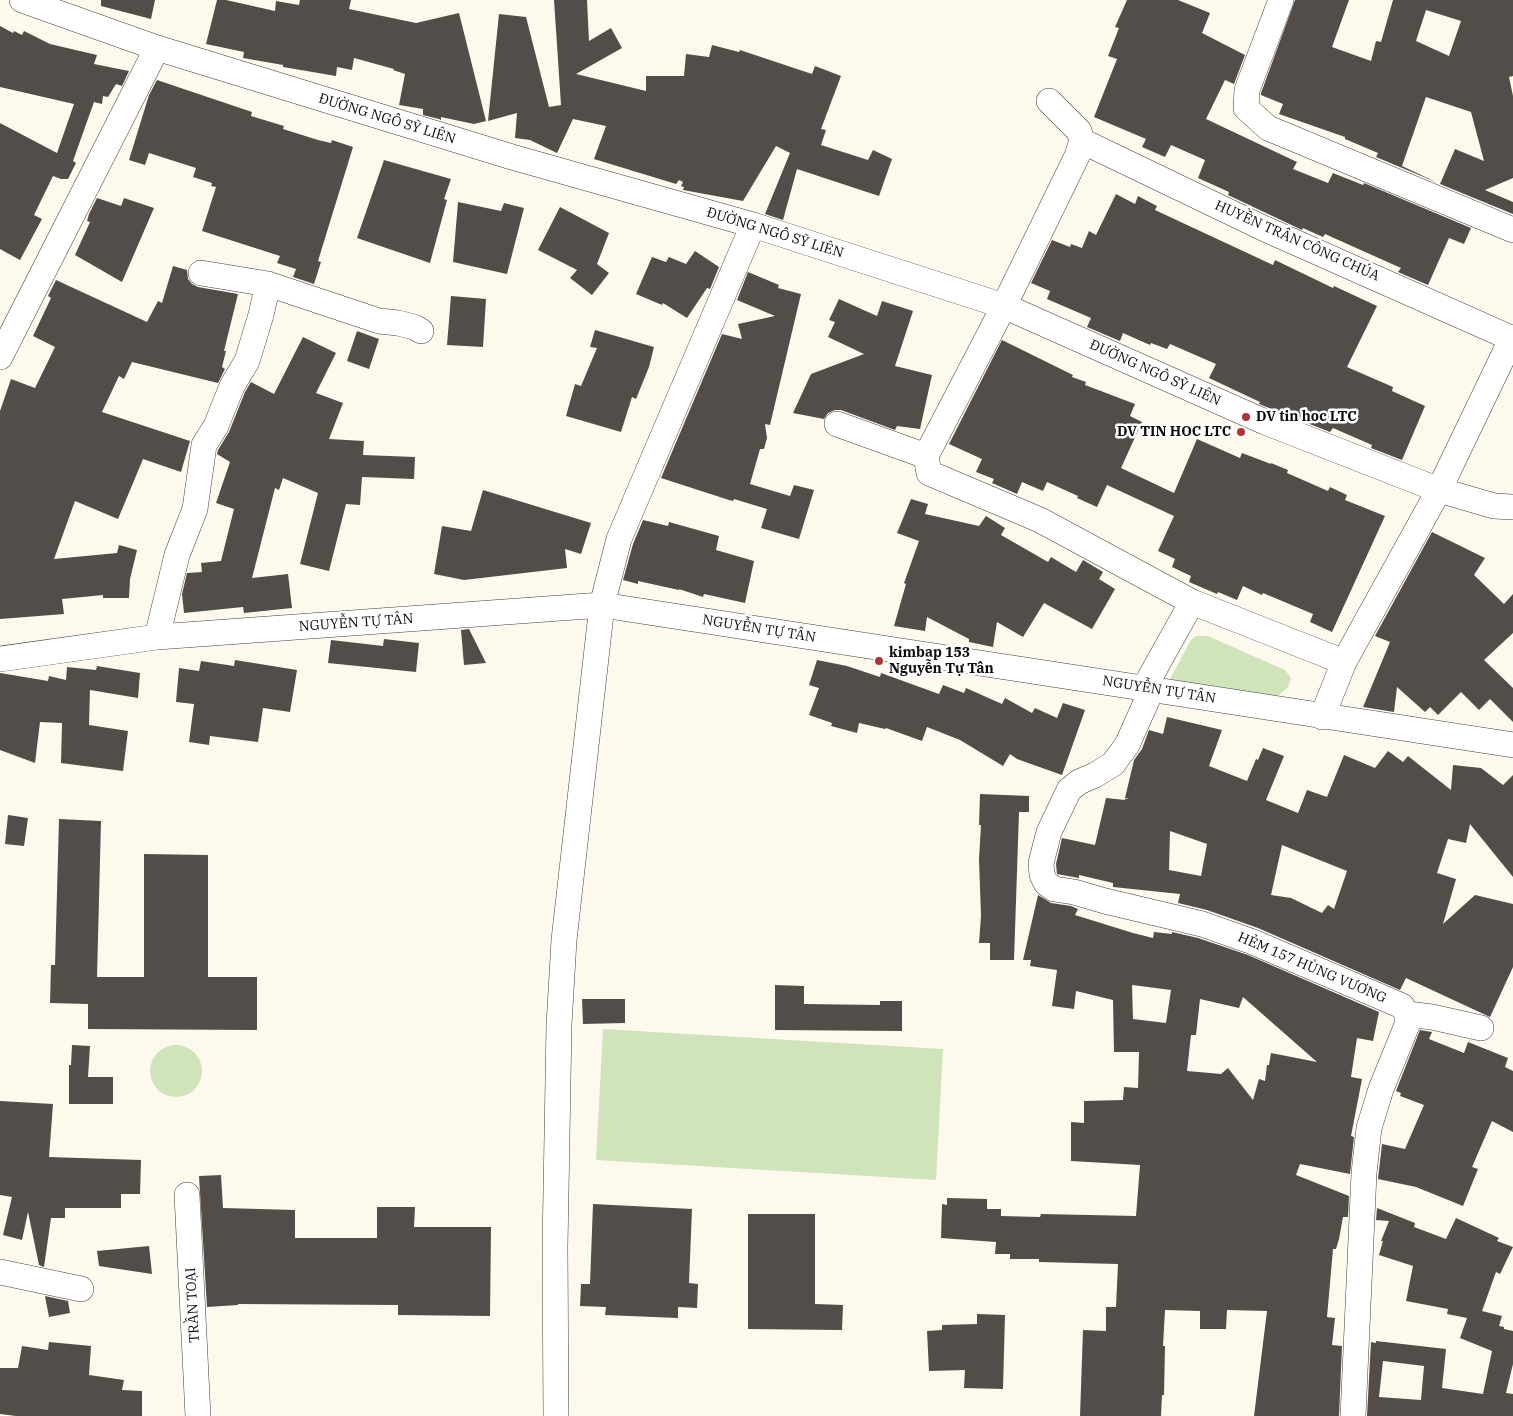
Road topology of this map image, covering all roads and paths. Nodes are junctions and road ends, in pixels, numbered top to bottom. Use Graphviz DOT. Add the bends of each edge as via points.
graph roads {
  1 [pos="22,0"];
  2 [pos="1281,0"];
  3 [pos="157,48"];
  4 [pos="1049,101"];
  5 [pos="1082,141"];
  6 [pos="753,225"];
  7 [pos="1513,230"];
  8 [pos="201,273"];
  9 [pos="268,284"];
  10 [pos="1004,306"];
  11 [pos="421,331"];
  12 [pos="1512,338"];
  13 [pos="0,357"];
  14 [pos="838,424"];
  15 [pos="926,456"];
  16 [pos="1439,490"];
  17 [pos="1513,507"];
  18 [pos="1192,602"];
  19 [pos="602,605"];
  20 [pos="157,637"];
  21 [pos="0,659"];
  22 [pos="1344,662"];
  23 [pos="1148,688"];
  24 [pos="1322,717"];
  25 [pos="1513,745"];
  26 [pos="1408,1014"];
  27 [pos="1481,1028"];
  28 [pos="188,1195"];
  29 [pos="0,1272"];
  30 [pos="81,1288"];
  31 [pos="198,1416"];
  32 [pos="556,1416"];
  33 [pos="1353,1416"];
  1 -- 3 [label="street, ĐƯỜNG NGÔ SỸ LIÊN"];
  2 -- 7 [label="street" via="1247,90 1246,108 1268,128"];
  3 -- 6 [label="street, ĐƯỜNG NGÔ SỸ LIÊN" via="512,157"];
  3 -- 13 [label="street"];
  4 -- 5 [label="street" via="1079,131"];
  5 -- 10 [label="street"];
  5 -- 12 [label="street, HUYỀN TRÂN CÔNG CHÚA" via="1263,228"];
  6 -- 10 [label="street, ĐƯỜNG NGÔ SỸ LIÊN"];
  6 -- 19 [label="street" via="619,539"];
  8 -- 9 [label="street"];
  9 -- 11 [label="street" via="379,321"];
  9 -- 20 [label="street" via="247,361 204,445 195,509 177,555"];
  10 -- 15 [label="street"];
  10 -- 16 [label="street, ĐƯỜNG NGÔ SỸ LIÊN" via="1265,422"];
  12 -- 16 [label="street"];
  14 -- 15 [label="street"];
  15 -- 18 [label="street" via="929,473 1040,520"];
  16 -- 17 [label="street, ĐƯỜNG NGÔ SỸ LIÊN" via="1494,506"];
  16 -- 22 [label="street"];
  18 -- 22 [label="street"];
  18 -- 23 [label="street"];
  19 -- 20 [label="street, NGUYỄN TỰ TÂN"];
  19 -- 23 [label="street, NGUYỄN TỰ TÂN"];
  19 -- 32 [label="street" via="563,949 555,1247"];
  20 -- 21 [label="street, NGUYỄN TỰ TÂN"];
  22 -- 24 [label="street"];
  23 -- 24 [label="street, NGUYỄN TỰ TÂN"];
  23 -- 26 [label="street, HẺM 157 HÙNG VƯƠNG" via="1127,746 1113,764 1069,790 1049,832 1041,863 1046,883 1054,889 1202,924 1253,942 1402,1006"];
  24 -- 25 [label="street, NGUYỄN TỰ TÂN"];
  26 -- 27 [label="street"];
  26 -- 33 [label="street" via="1407,1025 1368,1128"];
  28 -- 31 [label="street, TRẦN TOẠI"];
  29 -- 30 [label="street"];
}
